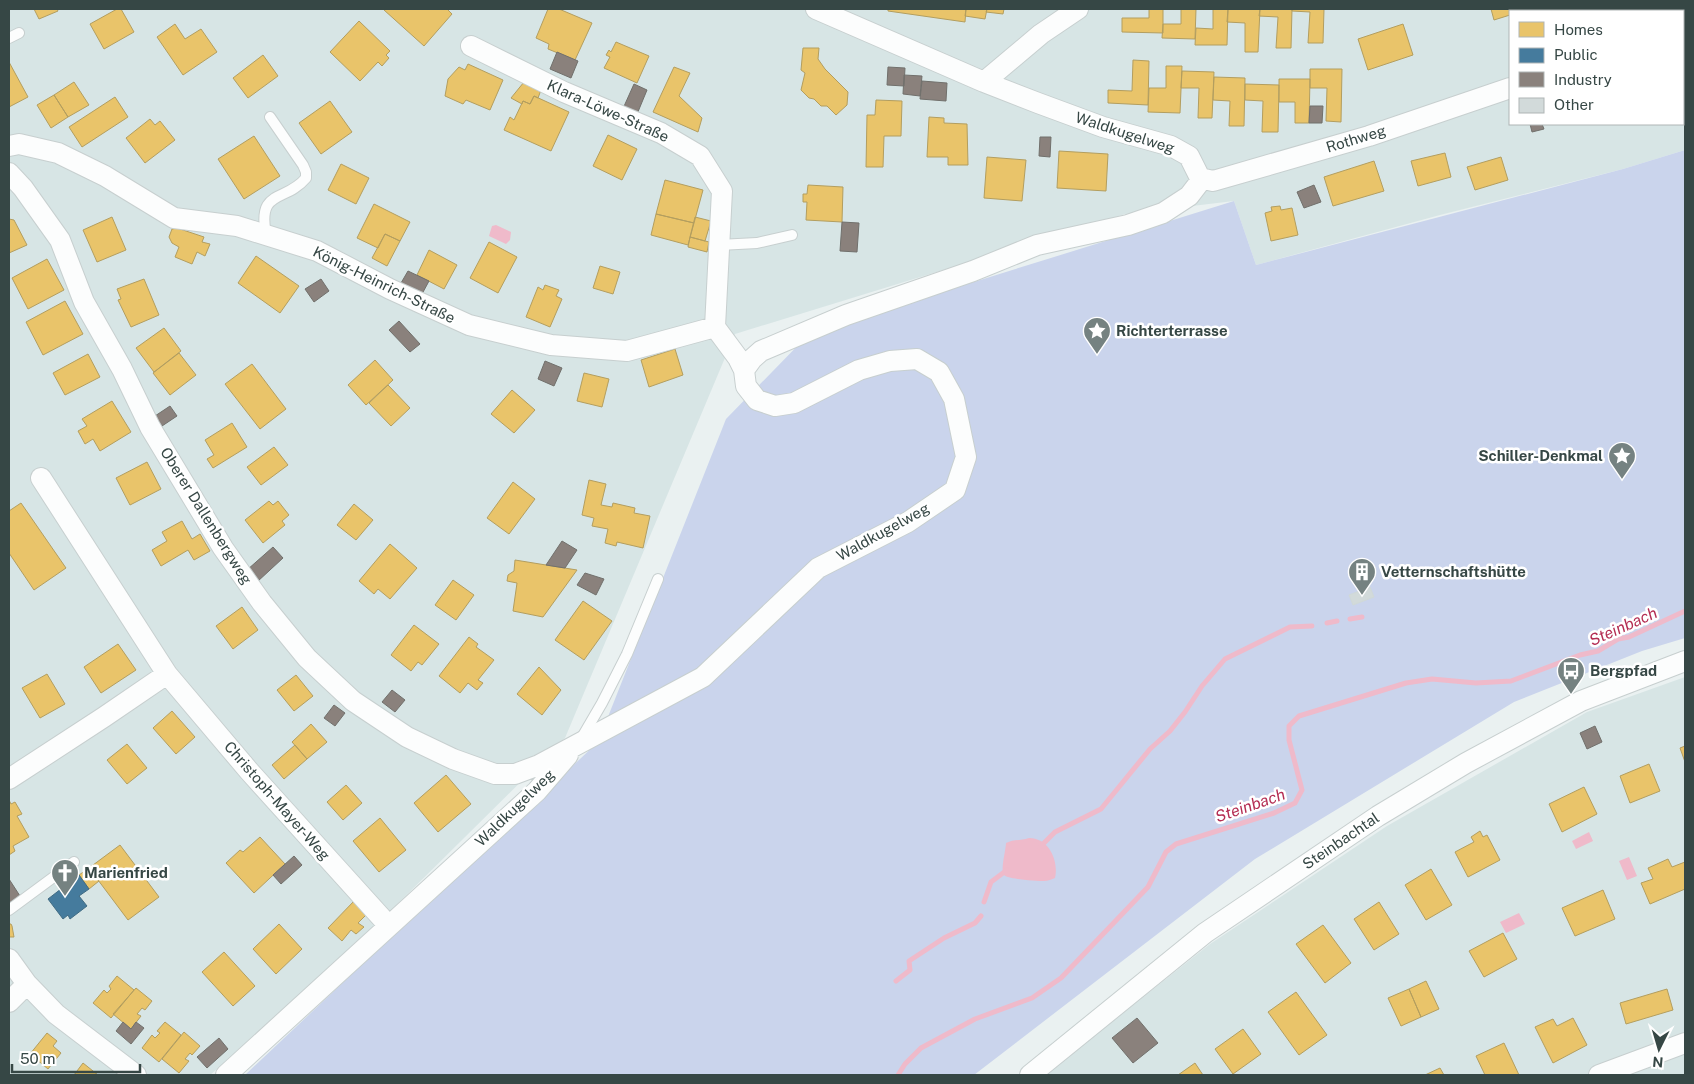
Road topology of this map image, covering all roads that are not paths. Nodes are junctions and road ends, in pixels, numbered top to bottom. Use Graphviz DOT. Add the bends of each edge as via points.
graph roads {
  1 [pos="816,9"];
  2 [pos="1078,9"];
  3 [pos="19,33"];
  4 [pos="9,38"];
  5 [pos="471,46"];
  6 [pos="984,82"];
  7 [pos="1509,88"];
  8 [pos="270,117"];
  9 [pos="9,146"];
  10 [pos="9,173"];
  11 [pos="1200,178"];
  12 [pos="266,235"];
  13 [pos="792,235"];
  14 [pos="719,245"];
  15 [pos="714,327"];
  16 [pos="744,370"];
  17 [pos="41,478"];
  18 [pos="658,579"];
  19 [pos="1685,662"];
  20 [pos="167,674"];
  21 [pos="578,744"];
  22 [pos="9,779"];
  23 [pos="74,862"];
  24 [pos="9,910"];
  25 [pos="389,926"];
  26 [pos="9,960"];
  27 [pos="27,984"];
  28 [pos="9,1002"];
  29 [pos="1685,1043"];
  30 [pos="136,1075"];
  31 [pos="226,1075"];
  32 [pos="1030,1075"];
  33 [pos="1599,1075"];
  1 -- 6 [label="street, Waldkugelweg"];
  2 -- 6 [label="street" via="1041,34"];
  3 -- 4 [label="lane"];
  5 -- 14 [label="street, Klara-Löwe-Straße" via="564,92 661,133 700,156 722,191"];
  6 -- 11 [label="street, Waldkugelweg" via="1104,127 1171,146 1189,156"];
  7 -- 11 [label="street, Rothweg" via="1369,136 1213,181"];
  8 -- 12 [label="lane" via="306,172 306,178 273,199 263,220"];
  9 -- 12 [label="street, König-Heinrich-Straße" via="19,144 58,153 105,176 174,218 237,226"];
  10 -- 21 [label="street, Oberer Dallenbergweg" via="60,240 84,302 150,427 223,548 307,658 353,701 407,737 494,774 515,774 539,766"];
  11 -- 16 [label="street" via="1189,196 1164,213 1128,225 1037,246 846,315 761,351"];
  12 -- 15 [label="street, König-Heinrich-Straße" via="317,251 469,325 551,345 627,351"];
  13 -- 14 [label="lane" via="757,243"];
  14 -- 15 [label="street, Klara-Löwe-Straße"];
  15 -- 16 [label="street"];
  16 -- 21 [label="street, Waldkugelweg" via="746,386 757,400 775,406 794,403 859,370 890,361 918,359 938,372 954,399 966,457 955,490 908,522 818,568 703,677"];
  17 -- 20 [label="street, Christoph-Mayer-Weg"];
  18 -- 21 [label="lane" via="627,654"];
  19 -- 32 [label="street, Steinbachtal" via="1581,701 1466,763 1378,816 1205,933"];
  20 -- 22 [label="street"];
  20 -- 25 [label="street, Christoph-Mayer-Weg" via="249,771"];
  21 -- 25 [label="street, Waldkugelweg" via="537,791"];
  23 -- 24 [label="lane"];
  25 -- 31 [label="street, Waldkugelweg"];
  26 -- 27 [label="street"];
  27 -- 28 [label="street"];
  27 -- 30 [label="street" via="56,1014"];
  29 -- 33 [label="street"];
}
